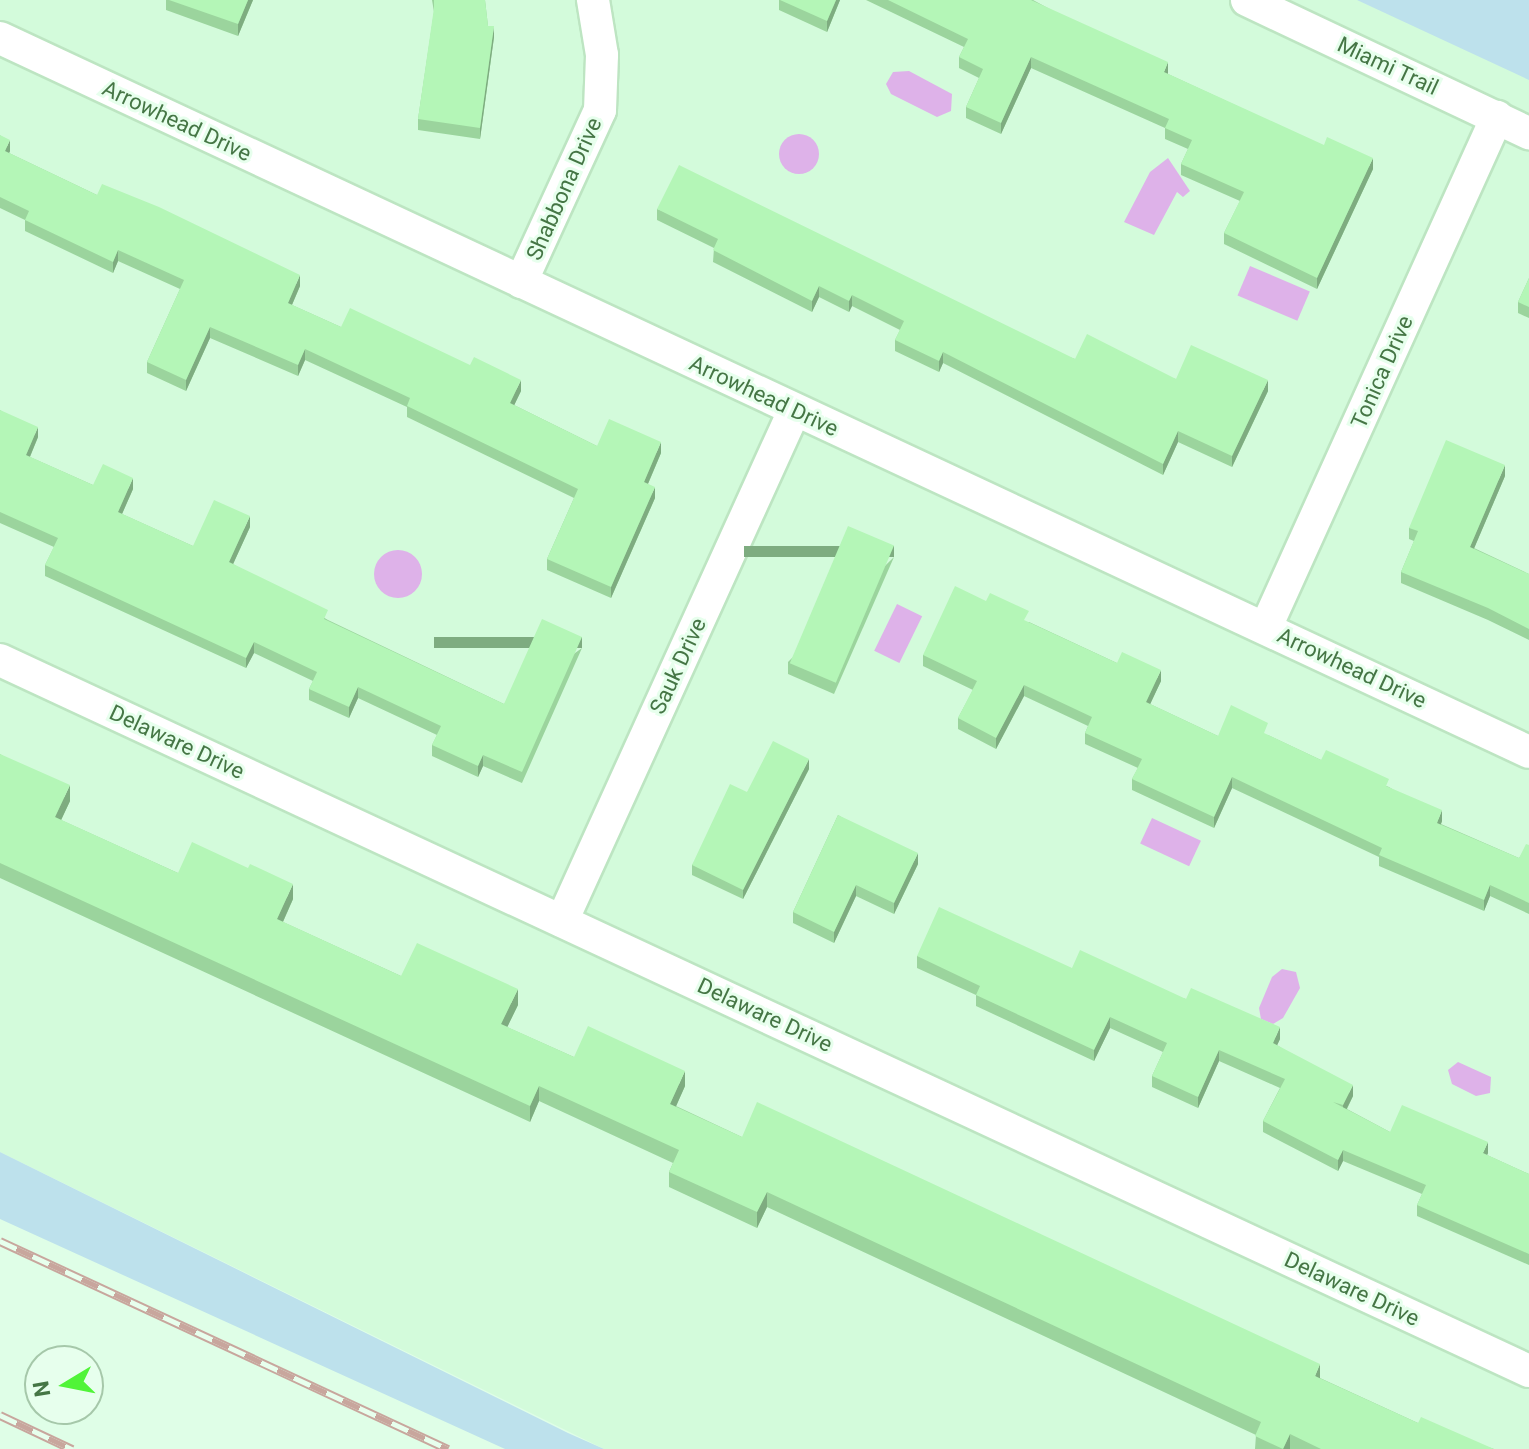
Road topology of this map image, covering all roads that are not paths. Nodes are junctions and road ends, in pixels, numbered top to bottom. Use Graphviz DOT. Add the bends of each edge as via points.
graph roads {
  1 [pos="593,0"];
  2 [pos="1247,0"];
  3 [pos="0,38"];
  4 [pos="1497,117"];
  5 [pos="1529,133"];
  6 [pos="521,282"];
  7 [pos="794,411"];
  8 [pos="1266,627"];
  9 [pos="0,660"];
  10 [pos="1529,752"];
  11 [pos="562,921"];
  12 [pos="1529,1371"];
  1 -- 6 [label="street, Shabbona Drive" via="602,55 600,110"];
  2 -- 4 [label="street, Miami Trail"];
  3 -- 6 [label="street, Arrowhead Drive"];
  4 -- 5 [label="street, Miami Trail"];
  4 -- 8 [label="street, Tonica Drive"];
  6 -- 7 [label="street, Arrowhead Drive"];
  7 -- 8 [label="street, Arrowhead Drive"];
  7 -- 11 [label="street, Sauk Drive"];
  8 -- 10 [label="street, Arrowhead Drive"];
  9 -- 11 [label="street, Delaware Drive"];
  11 -- 12 [label="street, Delaware Drive"];
}
